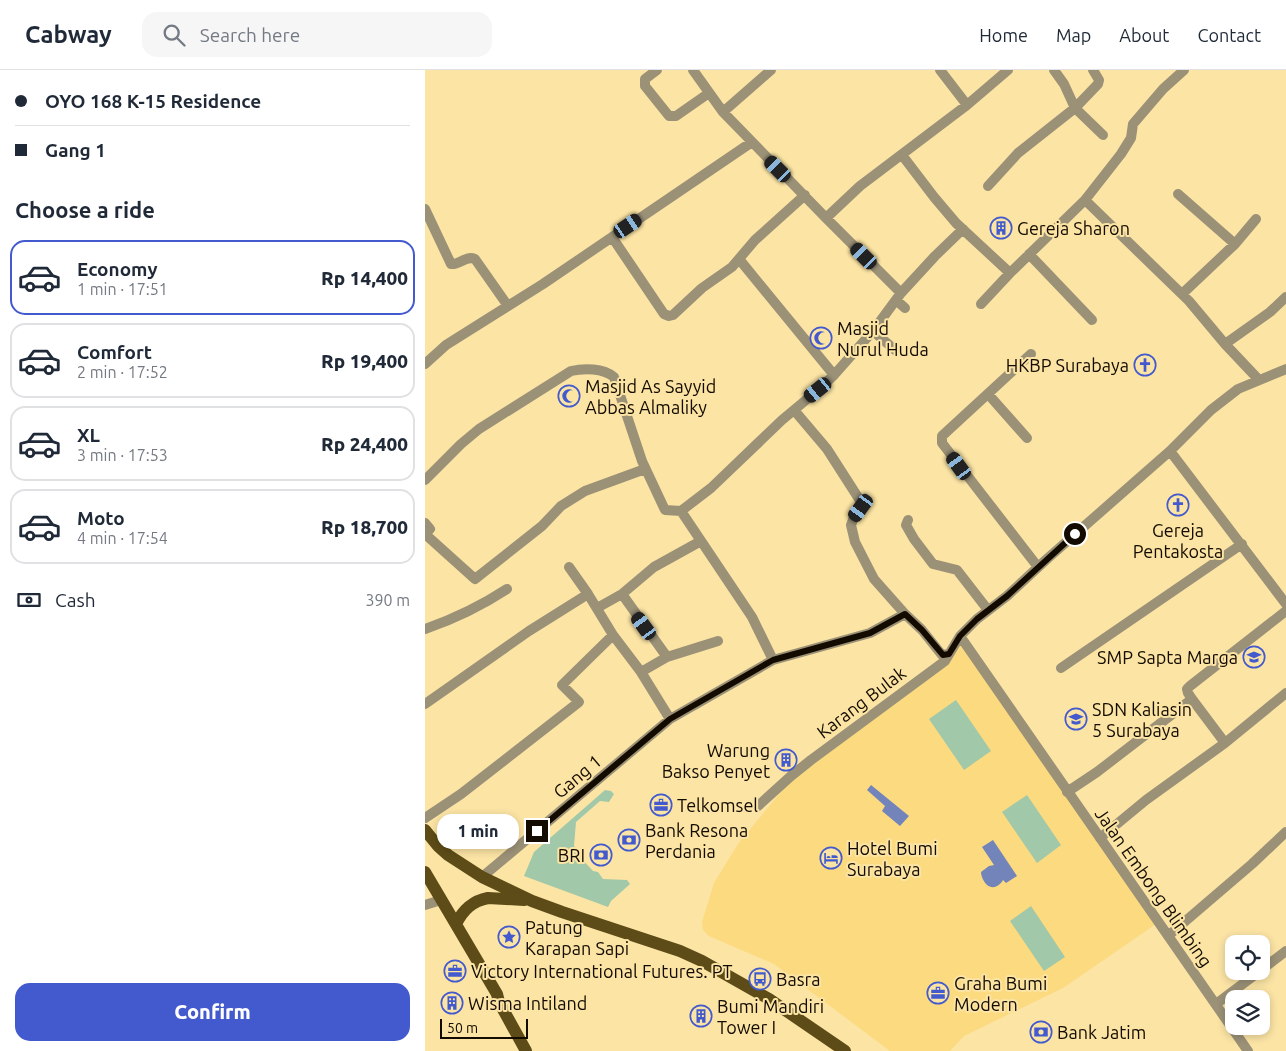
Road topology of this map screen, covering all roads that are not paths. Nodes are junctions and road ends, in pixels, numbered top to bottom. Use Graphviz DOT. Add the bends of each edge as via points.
graph roads {
  1 [pos="657,70"];
  2 [pos="693,70"];
  3 [pos="771,70"];
  4 [pos="939,70"];
  5 [pos="1008,70"];
  6 [pos="1054,70"];
  7 [pos="1093,70"];
  8 [pos="1183,70"];
  9 [pos="709,93"];
  10 [pos="967,105"];
  11 [pos="1075,108"];
  12 [pos="723,112"];
  13 [pos="1103,135"];
  14 [pos="752,142"];
  15 [pos="902,155"];
  16 [pos="987,186"];
  17 [pos="1177,194"];
  18 [pos="805,195"];
  19 [pos="1085,200"];
  20 [pos="425,209"];
  21 [pos="826,218"];
  22 [pos="1256,219"];
  23 [pos="963,229"];
  24 [pos="612,237"];
  25 [pos="1235,244"];
  26 [pos="1029,254"];
  27 [pos="739,259"];
  28 [pos="1010,273"];
  29 [pos="1182,294"];
  30 [pos="899,297"];
  31 [pos="1286,297"];
  32 [pos="981,304"];
  33 [pos="508,306"];
  34 [pos="905,308"];
  35 [pos="1092,320"];
  36 [pos="873,330"];
  37 [pos="1225,344"];
  38 [pos="895,350"];
  39 [pos="1031,354"];
  40 [pos="425,364"];
  41 [pos="1286,369"];
  42 [pos="834,375"];
  43 [pos="1259,380"];
  44 [pos="988,394"];
  45 [pos="794,410"];
  46 [pos="1027,438"];
  47 [pos="1170,451"];
  48 [pos="645,469"];
  49 [pos="425,480"];
  50 [pos="681,511"];
  51 [pos="908,520"];
  52 [pos="425,523"];
  53 [pos="425,534"];
  54 [pos="701,540"];
  55 [pos="1241,544"];
  56 [pos="569,567"];
  57 [pos="1038,567"];
  58 [pos="507,589"];
  59 [pos="588,594"];
  60 [pos="622,594"];
  61 [pos="1286,604"];
  62 [pos="597,608"];
  63 [pos="988,610"];
  64 [pos="1286,611"];
  65 [pos="905,614"];
  66 [pos="425,629"];
  67 [pos="613,635"];
  68 [pos="960,636"];
  69 [pos="718,641"];
  70 [pos="949,654"];
  71 [pos="667,657"];
  72 [pos="773,660"];
  73 [pos="1061,668"];
  74 [pos="641,672"];
  75 [pos="1286,693"];
  76 [pos="1192,699"];
  77 [pos="425,704"];
  78 [pos="670,719"];
  79 [pos="1225,742"];
  80 [pos="1067,792"];
  81 [pos="758,806"];
  82 [pos="425,818"];
  83 [pos="425,830"];
  84 [pos="1286,832"];
  85 [pos="1100,838"];
  86 [pos="425,872"];
  87 [pos="482,878"];
  88 [pos="441,900"];
  89 [pos="532,901"];
  90 [pos="425,905"];
  91 [pos="456,924"];
  92 [pos="1168,936"];
  93 [pos="1286,951"];
  94 [pos="1270,963"];
  95 [pos="1248,980"];
  96 [pos="497,994"];
  97 [pos="1216,1004"];
  98 [pos="526,1051"];
  99 [pos="536,1051"];
  100 [pos="845,1051"];
  101 [pos="1248,1051"];
  1 -- 9 [label="street" via="645,79 645,86 669,116 676,116"];
  2 -- 9 [label="street"];
  3 -- 12 [label="street"];
  4 -- 10 [label="street"];
  5 -- 10 [label="street"];
  6 -- 11 [label="street" via="1065,84"];
  7 -- 11 [label="street" via="1099,84"];
  8 -- 19 [label="street" via="1133,124 1131,138 1121,154"];
  9 -- 12 [label="street"];
  10 -- 15 [label="street"];
  11 -- 13 [label="street"];
  11 -- 16 [label="street" via="1018,153"];
  12 -- 14 [label="street"];
  14 -- 18 [label="street"];
  14 -- 24 [label="street"];
  15 -- 21 [label="street" via="860,186"];
  15 -- 23 [label="street"];
  17 -- 25 [label="street"];
  18 -- 21 [label="street"];
  18 -- 27 [label="street" via="755,240"];
  19 -- 26 [label="street"];
  19 -- 29 [label="street"];
  20 -- 33 [label="street" via="451,264 471,257 475,259"];
  21 -- 30 [label="street"];
  22 -- 25 [label="street"];
  23 -- 28 [label="street"];
  23 -- 30 [label="street"];
  24 -- 27 [label="street" via="664,314 669,316"];
  24 -- 33 [label="street"];
  25 -- 29 [label="street"];
  26 -- 28 [label="street"];
  26 -- 35 [label="street"];
  27 -- 42 [label="street"];
  28 -- 32 [label="street"];
  29 -- 37 [label="street"];
  30 -- 34 [label="street"];
  30 -- 36 [label="street"];
  31 -- 37 [label="street"];
  33 -- 40 [label="street" via="446,345"];
  36 -- 38 [label="street"];
  36 -- 42 [label="street"];
  37 -- 43 [label="street"];
  39 -- 44 [label="street"];
  41 -- 43 [label="street, Karang Bulak"];
  42 -- 45 [label="street"];
  43 -- 47 [label="street, Karang Bulak" via="1238,389 1211,410"];
  44 -- 46 [label="street"];
  44 -- 57 [label="street" via="942,436 942,443"];
  45 -- 50 [label="street" via="711,488"];
  45 -- 65 [label="street" via="827,449 861,502 851,525 855,542 874,578"];
  47 -- 55 [label="street"];
  47 -- 57 [label="street, Karang Bulak"];
  48 -- 49 [label="street" via="614,377 607,372 578,369 479,429"];
  48 -- 50 [label="street" via="663,506"];
  48 -- 53 [label="street" via="585,491 561,506 542,526 475,578"];
  50 -- 54 [label="street"];
  51 -- 63 [label="street" via="908,531 933,564 957,570"];
  52 -- 53 [label="street" via="430,528"];
  54 -- 60 [label="street" via="653,567"];
  54 -- 72 [label="street" via="752,617"];
  55 -- 61 [label="street"];
  55 -- 73 [label="street"];
  56 -- 59 [label="street"];
  57 -- 63 [label="street, Karang Bulak"];
  58 -- 66 [label="street" via="467,613"];
  59 -- 62 [label="street"];
  59 -- 77 [label="street" via="529,630"];
  60 -- 62 [label="street"];
  60 -- 71 [label="street"];
  62 -- 67 [label="street"];
  63 -- 68 [label="street, Karang Bulak"];
  64 -- 76 [label="street" via="1187,689"];
  65 -- 70 [label="street" via="943,655"];
  65 -- 72 [label="street, Gang 1" via="870,633"];
  67 -- 74 [label="street"];
  67 -- 82 [label="street" via="562,685 579,702"];
  68 -- 70 [label="street, Karang Bulak"];
  68 -- 80 [label="street, Jalan Embong Blimbing"];
  69 -- 71 [label="street"];
  70 -- 81 [label="street, Karang Bulak" via="945,661 811,760"];
  71 -- 74 [label="street"];
  72 -- 78 [label="street, Gang 1"];
  74 -- 78 [label="street"];
  75 -- 79 [label="street"];
  76 -- 79 [label="street"];
  76 -- 80 [label="street"];
  78 -- 87 [label="street, Gang 1"];
  79 -- 85 [label="street"];
  80 -- 85 [label="street, Jalan Embong Blimbing"];
  83 -- 87 [label="main road" via="448,855"];
  84 -- 92 [label="street"];
  85 -- 92 [label="street, Jalan Embong Blimbing"];
  86 -- 88 [label="main road"];
  87 -- 89 [label="main road"];
  88 -- 90 [label="street"];
  88 -- 91 [label="main road"];
  89 -- 91 [label="main road" via="482,899 466,908"];
  89 -- 100 [label="main road" via="679,951 713,967 769,999"];
  91 -- 96 [label="main road"];
  92 -- 97 [label="street, Jalan Embong Blimbing"];
  93 -- 94 [label="street"];
  95 -- 97 [label="street"];
  96 -- 98 [label="main road"];
  96 -- 99 [label="main road" via="505,998"];
  97 -- 101 [label="street, Jalan Embong Blimbing"];
}
